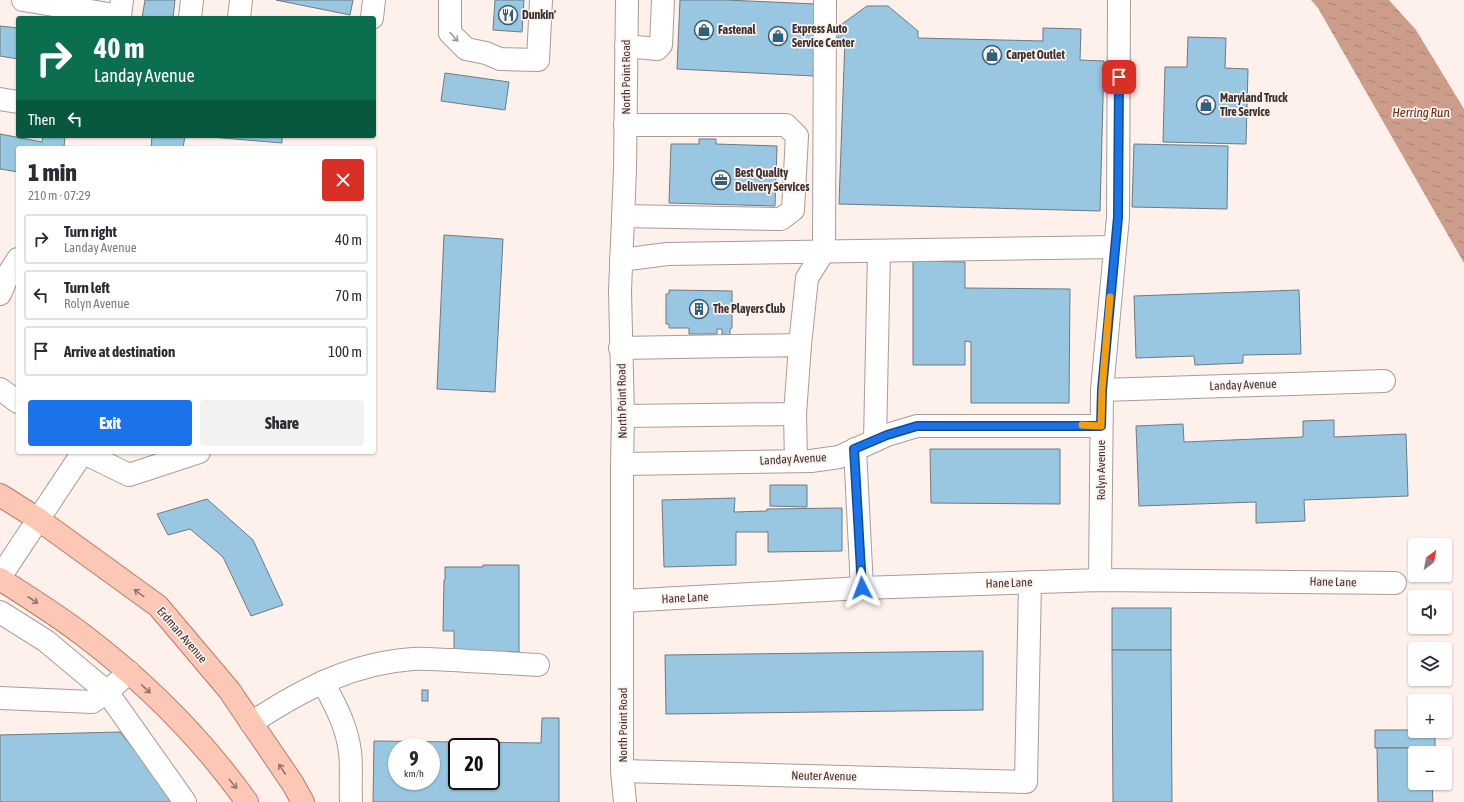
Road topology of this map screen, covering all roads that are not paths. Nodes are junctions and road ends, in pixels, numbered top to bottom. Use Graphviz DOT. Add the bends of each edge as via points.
graph roads {
  1 [pos="23,0"];
  2 [pos="122,0"];
  3 [pos="192,0"];
  4 [pos="241,0"];
  5 [pos="374,0"];
  6 [pos="450,0"];
  7 [pos="534,0"];
  8 [pos="541,0"];
  9 [pos="626,0"];
  10 [pos="663,0"];
  11 [pos="825,0"];
  12 [pos="1119,0"];
  13 [pos="190,16"];
  14 [pos="239,16"];
  15 [pos="372,16"];
  16 [pos="626,46"];
  17 [pos="486,54"];
  18 [pos="0,99"];
  19 [pos="16,102"];
  20 [pos="625,125"];
  21 [pos="623,216"];
  22 [pos="1115,247"];
  23 [pos="879,250"];
  24 [pos="824,251"];
  25 [pos="621,260"];
  26 [pos="16,262"];
  27 [pos="0,294"];
  28 [pos="800,345"];
  29 [pos="620,348"];
  30 [pos="1384,381"];
  31 [pos="0,389"];
  32 [pos="1102,390"];
  33 [pos="16,401"];
  34 [pos="795,414"];
  35 [pos="623,416"];
  36 [pos="1101,426"];
  37 [pos="875,440"];
  38 [pos="854,449"];
  39 [pos="82,454"];
  40 [pos="87,454"];
  41 [pos="193,454"];
  42 [pos="796,461"];
  43 [pos="622,464"];
  44 [pos="0,495"];
  45 [pos="38,519"];
  46 [pos="0,578"];
  47 [pos="1100,580"];
  48 [pos="1030,582"];
  49 [pos="1395,583"];
  50 [pos="862,588"];
  51 [pos="623,601"];
  52 [pos="0,612"];
  53 [pos="538,665"];
  54 [pos="129,672"];
  55 [pos="323,682"];
  56 [pos="107,692"];
  57 [pos="0,698"];
  58 [pos="251,723"];
  59 [pos="622,771"];
  60 [pos="185,802"];
  61 [pos="247,802"];
  62 [pos="303,802"];
  63 [pos="351,802"];
  64 [pos="625,802"];
  1 -- 2 [label="street" via="120,16"];
  3 -- 13 [label="street"];
  4 -- 14 [label="street"];
  5 -- 15 [label="street"];
  6 -- 17 [label="street, one-way" via="450,33 466,49"];
  7 -- 17 [label="street" via="532,32 527,41 519,48"];
  8 -- 17 [label="street" via="538,60 500,58"];
  9 -- 16 [label="street, North Point Road"];
  10 -- 16 [label="street" via="661,45 657,49"];
  11 -- 24 [label="street"];
  12 -- 22 [label="street, Rolyn Avenue" via="1118,217"];
  16 -- 20 [label="street, North Point Road"];
  18 -- 19 [label="street"];
  20 -- 21 [label="street, North Point Road"];
  20 -- 21 [label="street" via="786,125 797,136 793,210 781,219"];
  21 -- 25 [label="street, North Point Road"];
  22 -- 23 [label="street"];
  22 -- 32 [label="street, Rolyn Avenue"];
  23 -- 24 [label="street"];
  23 -- 37 [label="street"];
  24 -- 25 [label="street" via="667,254"];
  24 -- 28 [label="street" via="807,278"];
  25 -- 29 [label="street, North Point Road"];
  26 -- 27 [label="street"];
  28 -- 29 [label="street"];
  28 -- 34 [label="street"];
  29 -- 35 [label="street, North Point Road"];
  30 -- 32 [label="street, Landay Avenue"];
  31 -- 33 [label="street"];
  32 -- 36 [label="street, Rolyn Avenue"];
  34 -- 35 [label="street"];
  34 -- 42 [label="street"];
  35 -- 43 [label="street, North Point Road"];
  36 -- 37 [label="street, Landay Avenue" via="917,426"];
  36 -- 47 [label="street, Rolyn Avenue"];
  37 -- 38 [label="street, Landay Avenue"];
  38 -- 42 [label="street, Landay Avenue" via="839,456"];
  38 -- 50 [label="street"];
  39 -- 45 [label="street"];
  40 -- 41 [label="street" via="129,475"];
  42 -- 43 [label="street, Landay Avenue"];
  43 -- 51 [label="street, North Point Road"];
  44 -- 45 [label="main road, Erdman Avenue"];
  45 -- 46 [label="street"];
  58 -- 45 [label="main road, Erdman Avenue, one-way" via="229,690 158,606"];
  46 -- 54 [label="main road, one-way" via="83,635"];
  47 -- 48 [label="street, Hane Lane"];
  47 -- 49 [label="street, Hane Lane"];
  48 -- 50 [label="street, Hane Lane"];
  48 -- 59 [label="street, Neuter Avenue" via="1026,782"];
  50 -- 51 [label="street, Hane Lane"];
  51 -- 59 [label="street, North Point Road"];
  52 -- 56 [label="street" via="46,641"];
  53 -- 55 [label="street" via="414,658 378,663"];
  54 -- 56 [label="street"];
  54 -- 61 [label="main road, one-way" via="205,749"];
  55 -- 58 [label="street" via="286,700"];
  55 -- 63 [label="street" via="340,714 347,734"];
  56 -- 57 [label="street" via="92,702"];
  56 -- 60 [label="street"];
  62 -- 58 [label="main road, Erdman Avenue, one-way"];
  59 -- 64 [label="street, North Point Road"];
}
